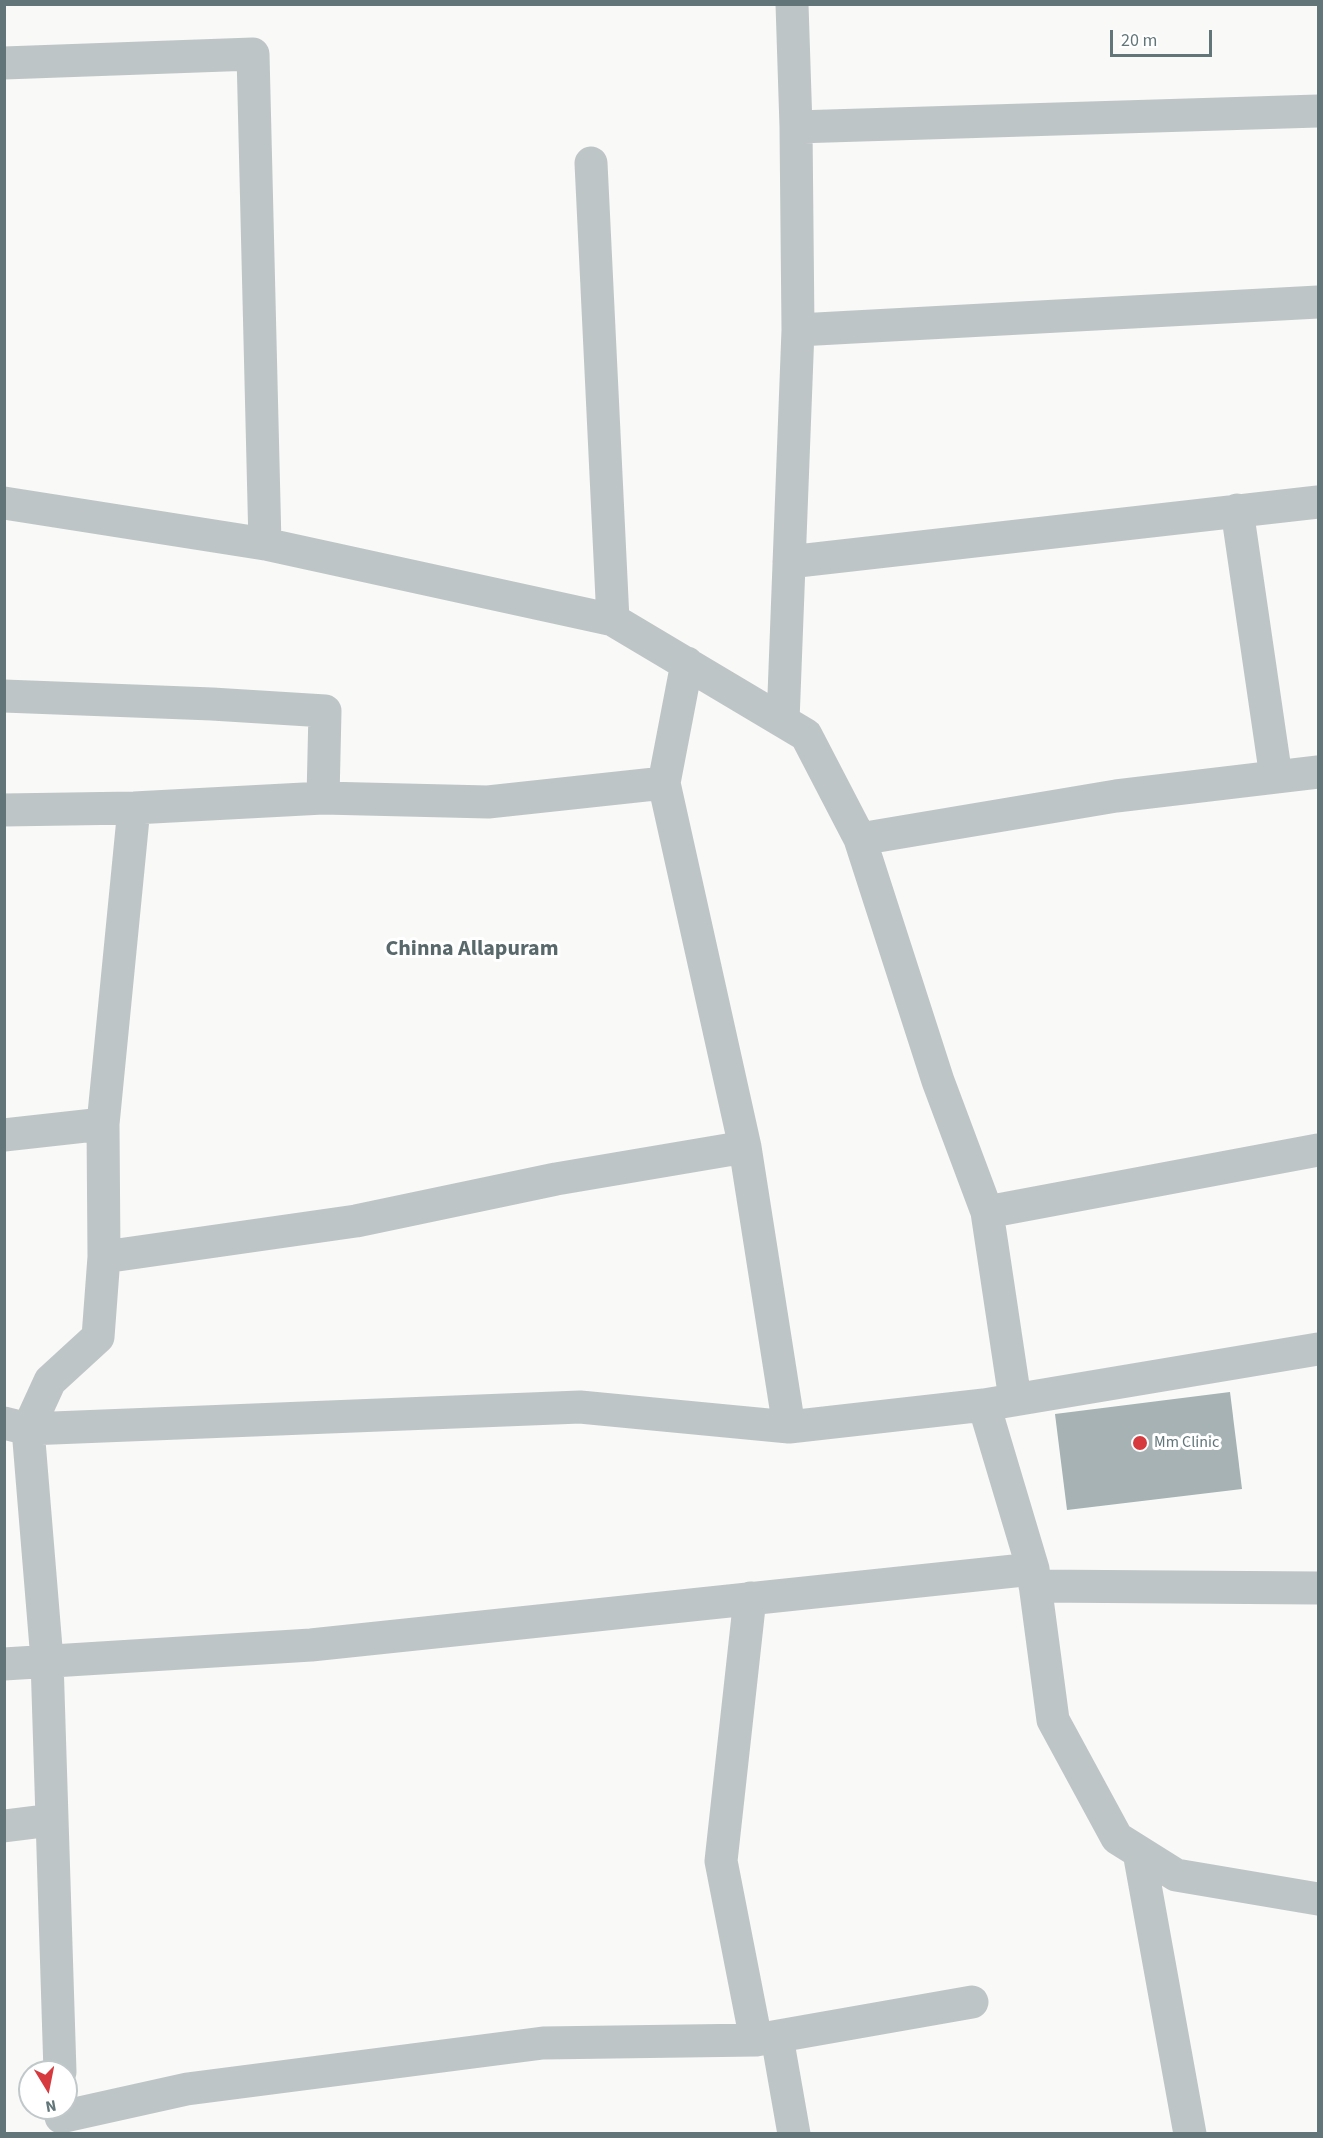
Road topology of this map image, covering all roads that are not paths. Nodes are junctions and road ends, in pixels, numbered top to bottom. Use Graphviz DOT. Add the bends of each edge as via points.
graph roads {
  1 [pos="792,4"];
  2 [pos="4,63"];
  3 [pos="1318,111"];
  4 [pos="796,128"];
  5 [pos="591,163"];
  6 [pos="1318,302"];
  7 [pos="798,330"];
  8 [pos="1318,502"];
  9 [pos="4,503"];
  10 [pos="1238,510"];
  11 [pos="265,544"];
  12 [pos="789,562"];
  13 [pos="613,620"];
  14 [pos="687,663"];
  15 [pos="4,696"];
  16 [pos="783,721"];
  17 [pos="1318,772"];
  18 [pos="1276,777"];
  19 [pos="663,783"];
  20 [pos="323,798"];
  21 [pos="134,808"];
  22 [pos="4,810"];
  23 [pos="860,839"];
  24 [pos="103,1124"];
  25 [pos="4,1135"];
  26 [pos="745,1147"];
  27 [pos="1318,1150"];
  28 [pos="987,1212"];
  29 [pos="104,1257"];
  30 [pos="1318,1349"];
  31 [pos="1015,1399"];
  32 [pos="984,1405"];
  33 [pos="16,1426"];
  34 [pos="789,1427"];
  35 [pos="1034,1578"];
  36 [pos="1318,1588"];
  37 [pos="750,1599"];
  38 [pos="47,1660"];
  39 [pos="4,1664"];
  40 [pos="52,1820"];
  41 [pos="4,1826"];
  42 [pos="1139,1852"];
  43 [pos="1318,1899"];
  44 [pos="972,2002"];
  45 [pos="766,2038"];
  46 [pos="60,2060"];
  47 [pos="78,2115"];
  48 [pos="794,2133"];
  49 [pos="1190,2133"];
  1 -- 4 [label="street"];
  2 -- 11 [label="street" via="253,54"];
  3 -- 4 [label="street"];
  4 -- 7 [label="street"];
  5 -- 13 [label="street"];
  6 -- 7 [label="street"];
  7 -- 12 [label="street"];
  8 -- 10 [label="street"];
  9 -- 11 [label="street"];
  10 -- 12 [label="street"];
  10 -- 18 [label="street"];
  11 -- 13 [label="street"];
  12 -- 16 [label="street"];
  13 -- 14 [label="street"];
  14 -- 16 [label="street"];
  14 -- 19 [label="street"];
  15 -- 20 [label="street" via="325,711"];
  16 -- 23 [label="street" via="806,735"];
  17 -- 18 [label="street"];
  18 -- 23 [label="street" via="1116,796"];
  19 -- 20 [label="street" via="488,801"];
  19 -- 26 [label="street"];
  20 -- 21 [label="street"];
  21 -- 22 [label="street"];
  21 -- 24 [label="street"];
  23 -- 28 [label="street" via="938,1081"];
  24 -- 25 [label="street"];
  24 -- 29 [label="street"];
  26 -- 29 [label="street" via="556,1179 356,1221"];
  26 -- 34 [label="street"];
  27 -- 28 [label="street"];
  28 -- 31 [label="street"];
  29 -- 33 [label="street" via="98,1336 50,1381"];
  30 -- 31 [label="street"];
  31 -- 32 [label="street"];
  32 -- 34 [label="street"];
  32 -- 35 [label="street"];
  33 -- 34 [label="street" via="580,1407"];
  33 -- 38 [label="street"];
  35 -- 36 [label="street"];
  35 -- 37 [label="street"];
  35 -- 42 [label="street" via="1053,1720 1117,1838"];
  37 -- 38 [label="street" via="311,1646"];
  37 -- 45 [label="street" via="721,1861"];
  38 -- 39 [label="street"];
  38 -- 40 [label="street"];
  40 -- 41 [label="street"];
  40 -- 46 [label="street"];
  42 -- 43 [label="street" via="1176,1875"];
  42 -- 49 [label="street"];
  44 -- 45 [label="street"];
  45 -- 47 [label="street" via="543,2043 187,2089"];
  45 -- 48 [label="street"];
}
